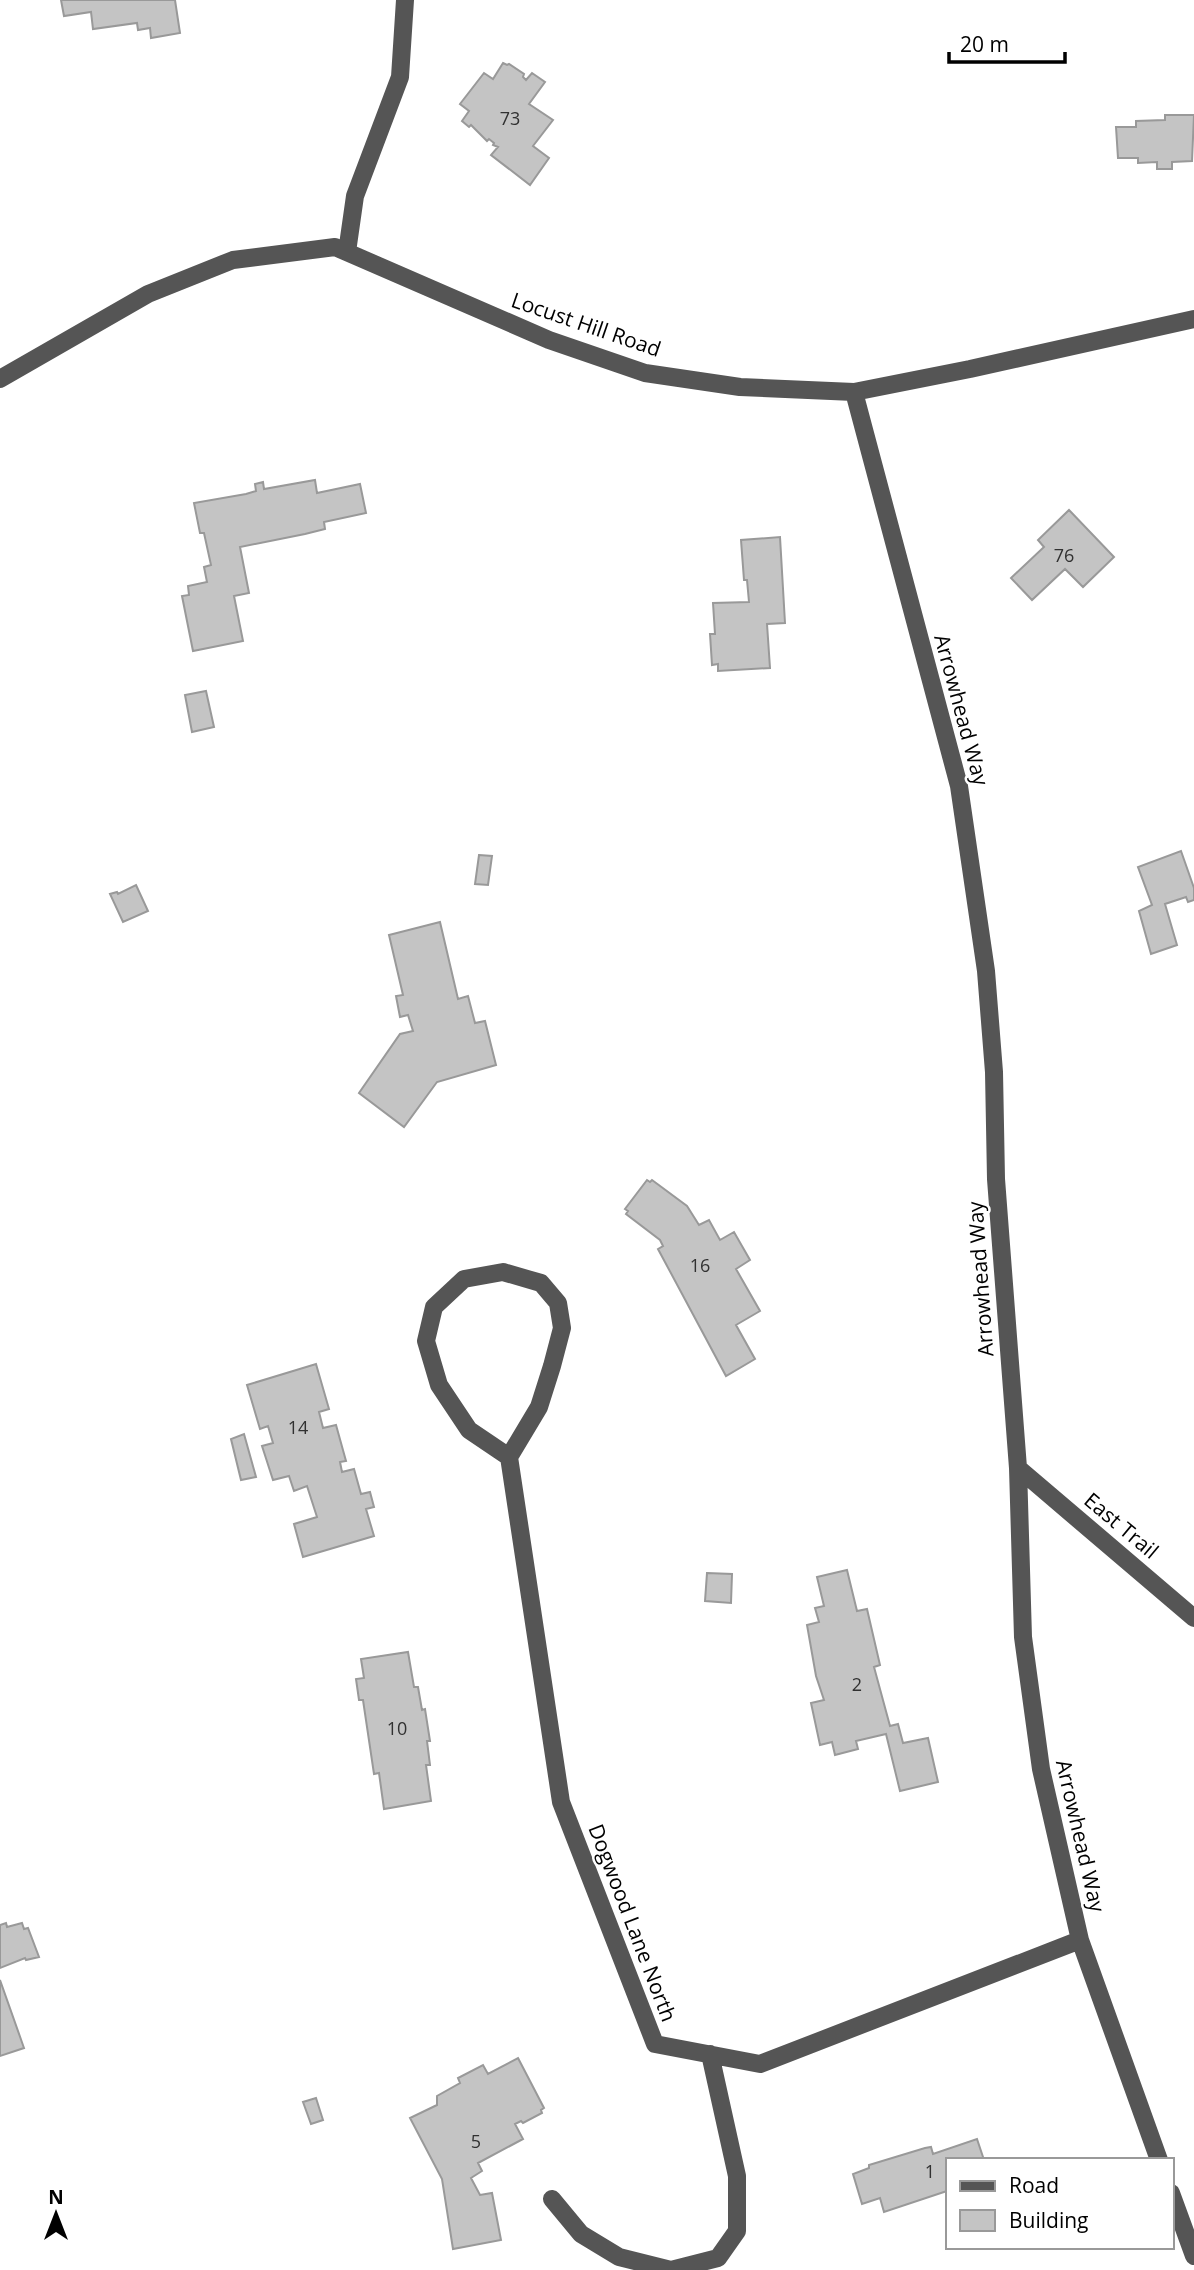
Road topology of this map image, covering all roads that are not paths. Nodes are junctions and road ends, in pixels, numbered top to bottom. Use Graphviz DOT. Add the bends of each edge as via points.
graph roads {
  1 [pos="405,0"];
  2 [pos="347,252"];
  3 [pos="1194,319"];
  4 [pos="0,379"];
  5 [pos="853,392"];
  6 [pos="509,1457"];
  7 [pos="1018,1468"];
  8 [pos="1194,1618"];
  9 [pos="1080,1940"];
  10 [pos="709,2054"];
  11 [pos="1158,2158"];
  12 [pos="1173,2198"];
  13 [pos="552,2199"];
  14 [pos="1194,2256"];
  1 -- 2 [label="street" via="401,77 355,196"];
  2 -- 4 [label="street, Locust Hill Road" via="335,247 233,260 148,295"];
  2 -- 5 [label="street, Locust Hill Road" via="549,340 645,373 740,387"];
  3 -- 5 [label="street, Locust Hill Road"];
  5 -- 7 [label="street, Arrowhead Way" via="959,786 986,971"];
  6 -- 6 [label="street" via="539,1407 562,1328 558,1303 541,1283 503,1272 464,1279 434,1307 426,1342 439,1385 469,1430"];
  6 -- 10 [label="street, Dogwood Lane North" via="561,1802 655,2044"];
  7 -- 8 [label="street, East Trail"];
  7 -- 9 [label="street, Arrowhead Way" via="1023,1637 1041,1769"];
  9 -- 10 [label="street, Dogwood Lane North" via="760,2064"];
  9 -- 11 [label="street, Arrowhead Way"];
  10 -- 13 [label="street" via="737,2176 737,2231 718,2258 671,2270 619,2257 581,2234"];
  12 -- 14 [label="street"];
}
